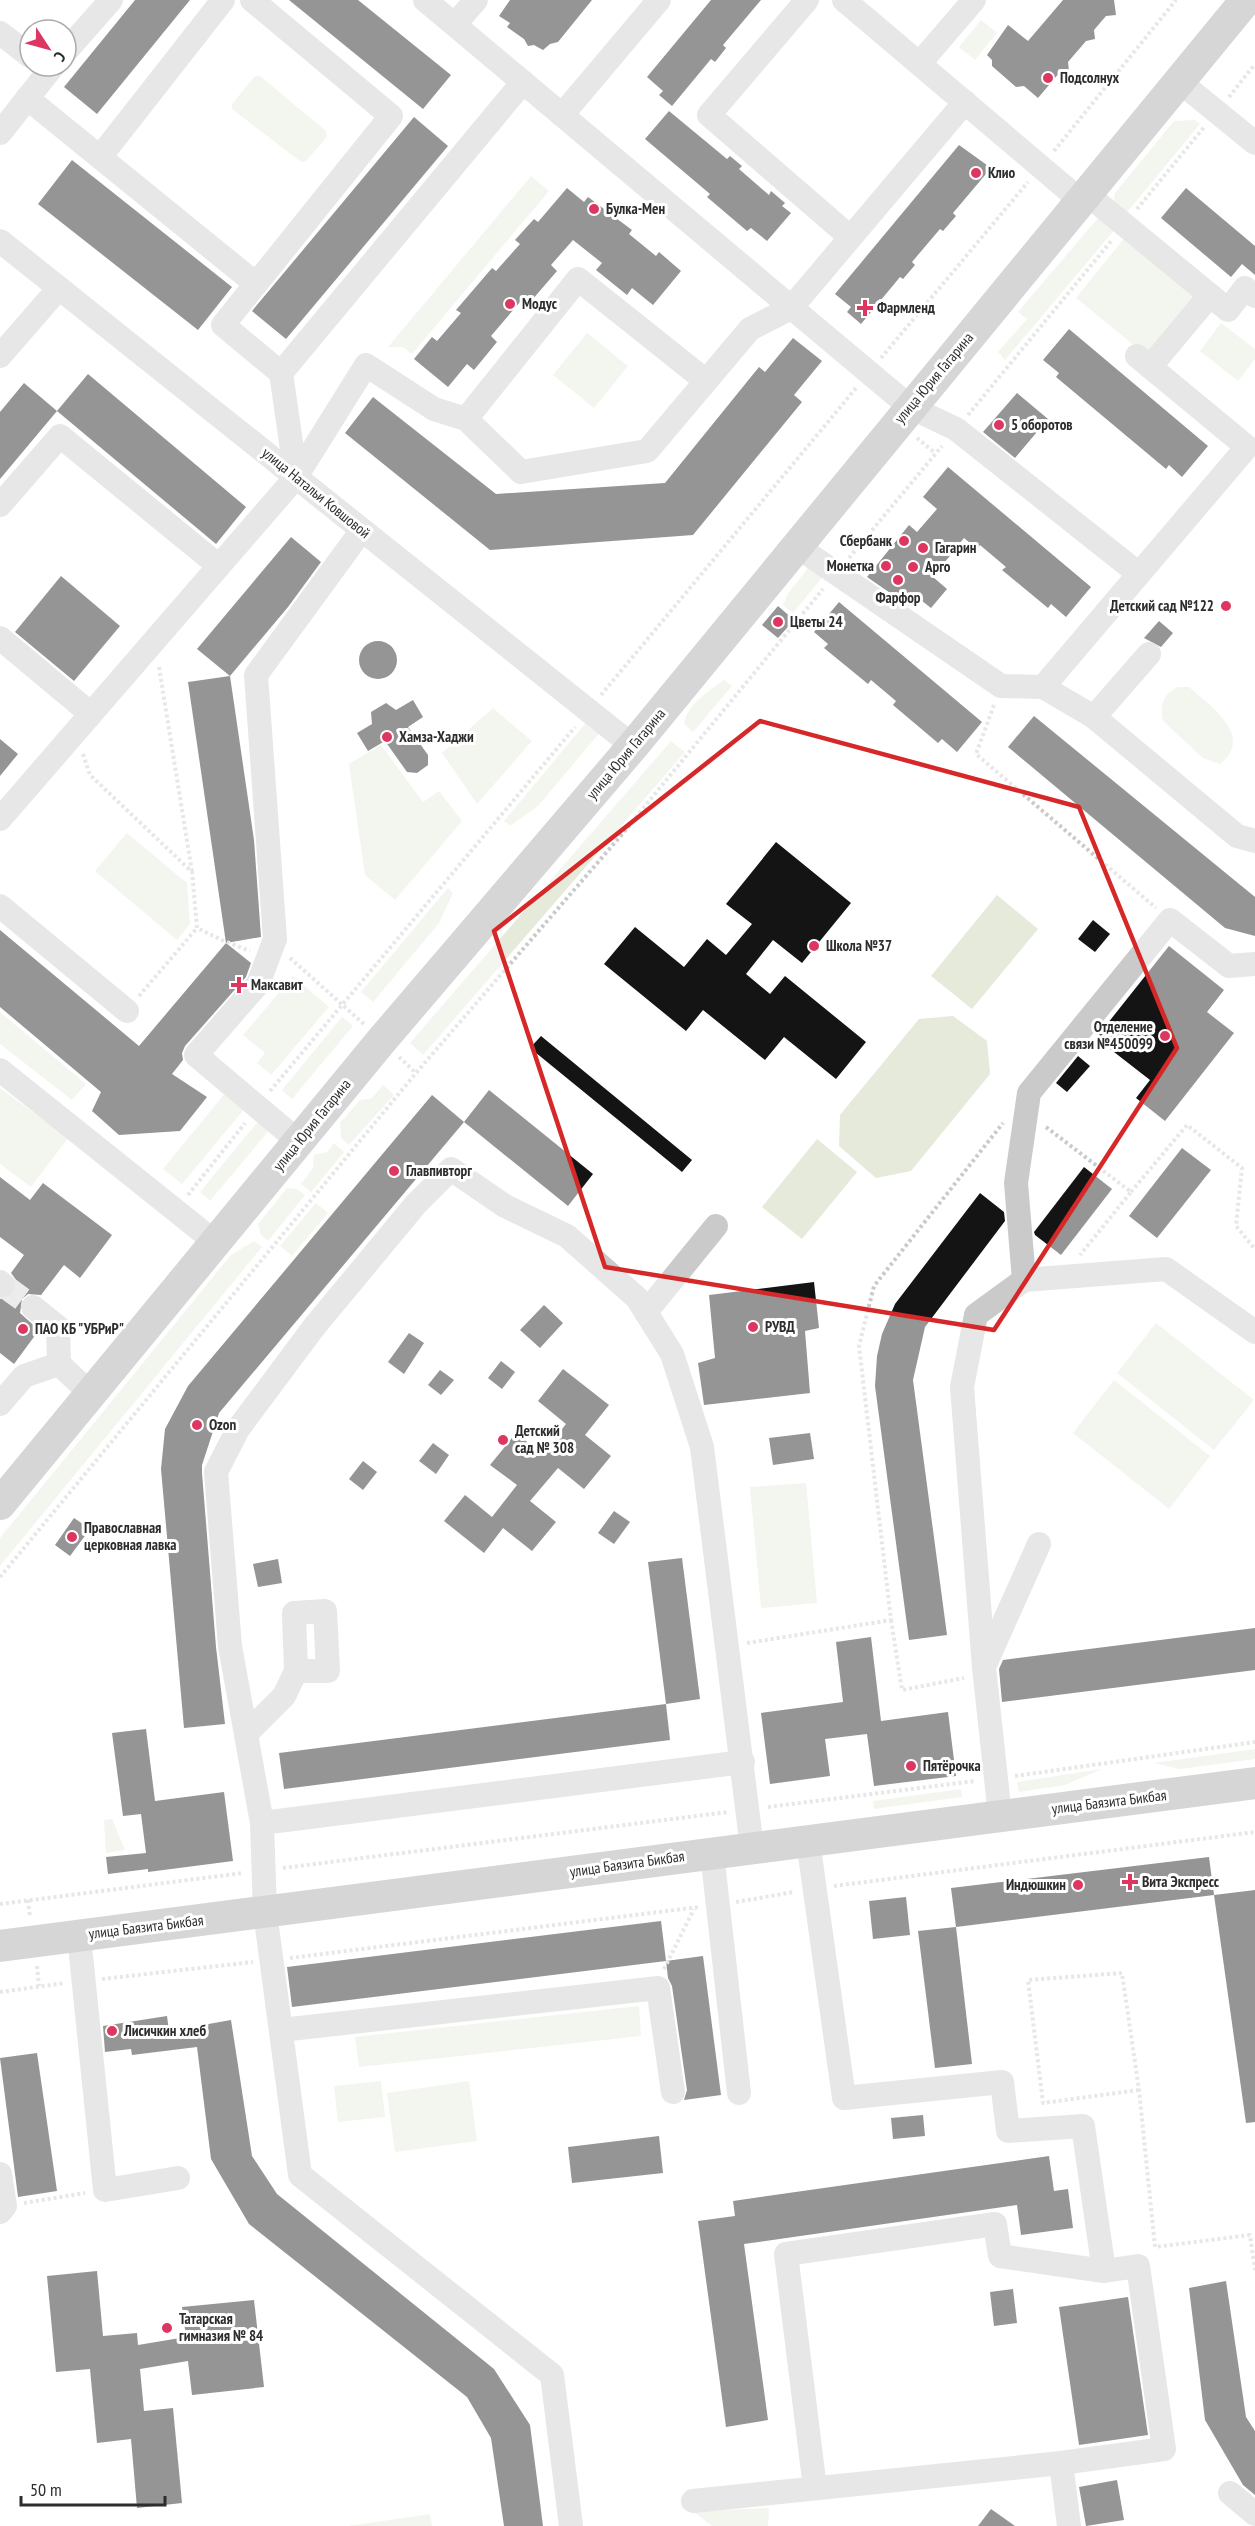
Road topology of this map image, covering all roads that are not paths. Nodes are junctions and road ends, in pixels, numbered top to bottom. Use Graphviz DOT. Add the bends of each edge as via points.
graph roads {
  1 [pos="111,0"];
  2 [pos="223,0"];
  3 [pos="252,0"];
  4 [pos="425,0"];
  5 [pos="476,0"];
  6 [pos="659,0"];
  7 [pos="807,0"];
  8 [pos="844,0"];
  9 [pos="974,0"];
  10 [pos="1246,0"];
  11 [pos="455,24"];
  12 [pos="0,33"];
  13 [pos="78,37"];
  14 [pos="18,46"];
  15 [pos="920,63"];
  16 [pos="37,78"];
  17 [pos="523,82"];
  18 [pos="1180,82"];
  19 [pos="27,98"];
  20 [pos="965,102"];
  21 [pos="562,115"];
  22 [pos="0,133"];
  23 [pos="1255,143"];
  24 [pos="100,157"];
  25 [pos="1084,197"];
  26 [pos="850,237"];
  27 [pos="0,241"];
  28 [pos="256,284"];
  29 [pos="59,288"];
  30 [pos="1210,295"];
  31 [pos="1255,296"];
  32 [pos="791,308"];
  33 [pos="0,356"];
  34 [pos="281,374"];
  35 [pos="706,381"];
  36 [pos="910,407"];
  37 [pos="465,419"];
  38 [pos="1251,442"];
  39 [pos="296,477"];
  40 [pos="0,505"];
  41 [pos="362,530"];
  42 [pos="798,547"];
  43 [pos="219,566"];
  44 [pos="1139,574"];
  45 [pos="0,638"];
  46 [pos="1149,654"];
  47 [pos="1043,687"];
  48 [pos="91,714"];
  49 [pos="1094,717"];
  50 [pos="633,746"];
  51 [pos="0,819"];
  52 [pos="1255,841"];
  53 [pos="0,906"];
  54 [pos="1255,964"];
  55 [pos="127,1011"];
  56 [pos="0,1070"];
  57 [pos="298,1141"];
  58 [pos="716,1226"];
  59 [pos="215,1242"];
  60 [pos="1024,1280"];
  61 [pos="33,1307"];
  62 [pos="646,1312"];
  63 [pos="1255,1332"];
  64 [pos="59,1364"];
  65 [pos="91,1394"];
  66 [pos="2,1397"];
  67 [pos="0,1504"];
  68 [pos="1039,1544"];
  69 [pos="985,1670"];
  70 [pos="296,1671"];
  71 [pos="246,1734"];
  72 [pos="743,1762"];
  73 [pos="1255,1783"];
  74 [pos="1000,1816"];
  75 [pos="262,1823"];
  76 [pos="808,1841"];
  77 [pos="752,1848"];
  78 [pos="712,1853"];
  79 [pos="266,1912"];
  80 [pos="79,1936"];
  81 [pos="0,1946"];
  82 [pos="281,2030"];
  83 [pos="673,2092"];
  84 [pos="739,2093"];
  85 [pos="0,2174"];
  86 [pos="178,2178"];
  87 [pos="3,2209"];
  88 [pos="1104,2271"];
  89 [pos="1061,2463"];
  90 [pos="815,2488"];
  91 [pos="1230,2493"];
  92 [pos="693,2501"];
  93 [pos="1255,2514"];
  94 [pos="571,2526"];
  95 [pos="1069,2526"];
  1 -- 13 [label="street"];
  2 -- 24 [label="street"];
  3 -- 28 [label="street" via="391,116"];
  4 -- 11 [label="street"];
  5 -- 11 [label="street"];
  6 -- 21 [label="street"];
  7 -- 26 [label="street" via="709,115"];
  8 -- 15 [label="street"];
  9 -- 15 [label="street"];
  10 -- 18 [label="main road, улица Юрия Гагарина"];
  11 -- 17 [label="street"];
  12 -- 14 [label="street"];
  15 -- 20 [label="street"];
  16 -- 19 [label="street"];
  17 -- 21 [label="street"];
  17 -- 34 [label="street"];
  18 -- 23 [label="street"];
  18 -- 25 [label="main road, улица Юрия Гагарина"];
  19 -- 22 [label="street"];
  19 -- 24 [label="street"];
  20 -- 25 [label="street" via="1040,167"];
  20 -- 26 [label="street"];
  21 -- 32 [label="street"];
  24 -- 28 [label="street"];
  25 -- 30 [label="street"];
  25 -- 36 [label="main road, улица Юрия Гагарина"];
  26 -- 32 [label="street"];
  27 -- 29 [label="street, улица Натальи Ковшовой"];
  28 -- 34 [label="street" via="223,325"];
  29 -- 33 [label="street"];
  29 -- 39 [label="street, улица Натальи Ковшовой"];
  30 -- 31 [label="street" via="1228,310 1245,288"];
  30 -- 38 [label="street" via="1144,362"];
  32 -- 35 [label="street" via="750,329"];
  32 -- 36 [label="street"];
  34 -- 39 [label="street"];
  35 -- 37 [label="street" via="646,451 521,472"];
  35 -- 37 [label="street" via="578,279"];
  36 -- 42 [label="main road, улица Юрия Гагарина"];
  36 -- 44 [label="street" via="956,429"];
  37 -- 39 [label="street" via="434,409 366,365"];
  38 -- 44 [label="street"];
  39 -- 41 [label="street, улица Натальи Ковшовой"];
  39 -- 43 [label="street"];
  40 -- 43 [label="street" via="60,436"];
  41 -- 50 [label="street, улица Натальи Ковшовой"];
  41 -- 57 [label="street" via="256,675 274,939 258,984 196,1055"];
  42 -- 47 [label="street" via="1001,686"];
  42 -- 50 [label="main road, улица Юрия Гагарина"];
  43 -- 48 [label="street"];
  44 -- 47 [label="street"];
  45 -- 48 [label="street"];
  46 -- 49 [label="street"];
  47 -- 49 [label="street"];
  48 -- 51 [label="street"];
  49 -- 52 [label="street" via="1236,836"];
  50 -- 57 [label="main road, улица Юрия Гагарина"];
  53 -- 55 [label="street"];
  54 -- 60 [label="street" via="1229,966 1170,920 1029,1093 1016,1183"];
  56 -- 59 [label="street"];
  57 -- 59 [label="main road, улица Юрия Гагарина"];
  58 -- 62 [label="street"];
  59 -- 65 [label="main road, улица Юрия Гагарина"];
  60 -- 63 [label="street" via="1166,1269"];
  60 -- 69 [label="street" via="976,1316 962,1387"];
  61 -- 64 [label="street" via="58,1327"];
  62 -- 71 [label="street" via="637,1298 567,1236 505,1206 452,1169 416,1204 314,1327 238,1429 216,1472 230,1646"];
  62 -- 72 [label="street" via="672,1354 702,1447"];
  64 -- 65 [label="street"];
  64 -- 66 [label="street" via="24,1376"];
  65 -- 67 [label="main road, улица Юрия Гагарина"];
  68 -- 69 [label="street"];
  69 -- 74 [label="street"];
  70 -- 71 [label="street" via="284,1696"];
  71 -- 75 [label="street"];
  72 -- 75 [label="street"];
  72 -- 77 [label="street"];
  73 -- 74 [label="main road, улица Баязита Бикбая"];
  74 -- 76 [label="main road, улица Баязита Бикбая"];
  75 -- 79 [label="street"];
  76 -- 77 [label="main road, улица Баязита Бикбая"];
  76 -- 88 [label="street" via="844,2098 1002,2082 1008,2131 1083,2126"];
  77 -- 78 [label="main road, улица Баязита Бикбая"];
  78 -- 79 [label="main road, улица Баязита Бикбая"];
  78 -- 84 [label="street"];
  79 -- 80 [label="main road, улица Баязита Бикбая"];
  79 -- 82 [label="street"];
  80 -- 81 [label="main road, улица Баязита Бикбая"];
  80 -- 86 [label="street" via="105,2190"];
  82 -- 83 [label="street" via="658,1988"];
  82 -- 94 [label="street" via="300,2175 552,2375"];
  85 -- 87 [label="street"];
  88 -- 89 [label="street" via="1138,2266 1164,2449"];
  88 -- 90 [label="street" via="1000,2256 995,2224 786,2254"];
  89 -- 90 [label="street"];
  89 -- 95 [label="street"];
  90 -- 92 [label="street"];
  91 -- 93 [label="street"];
}
